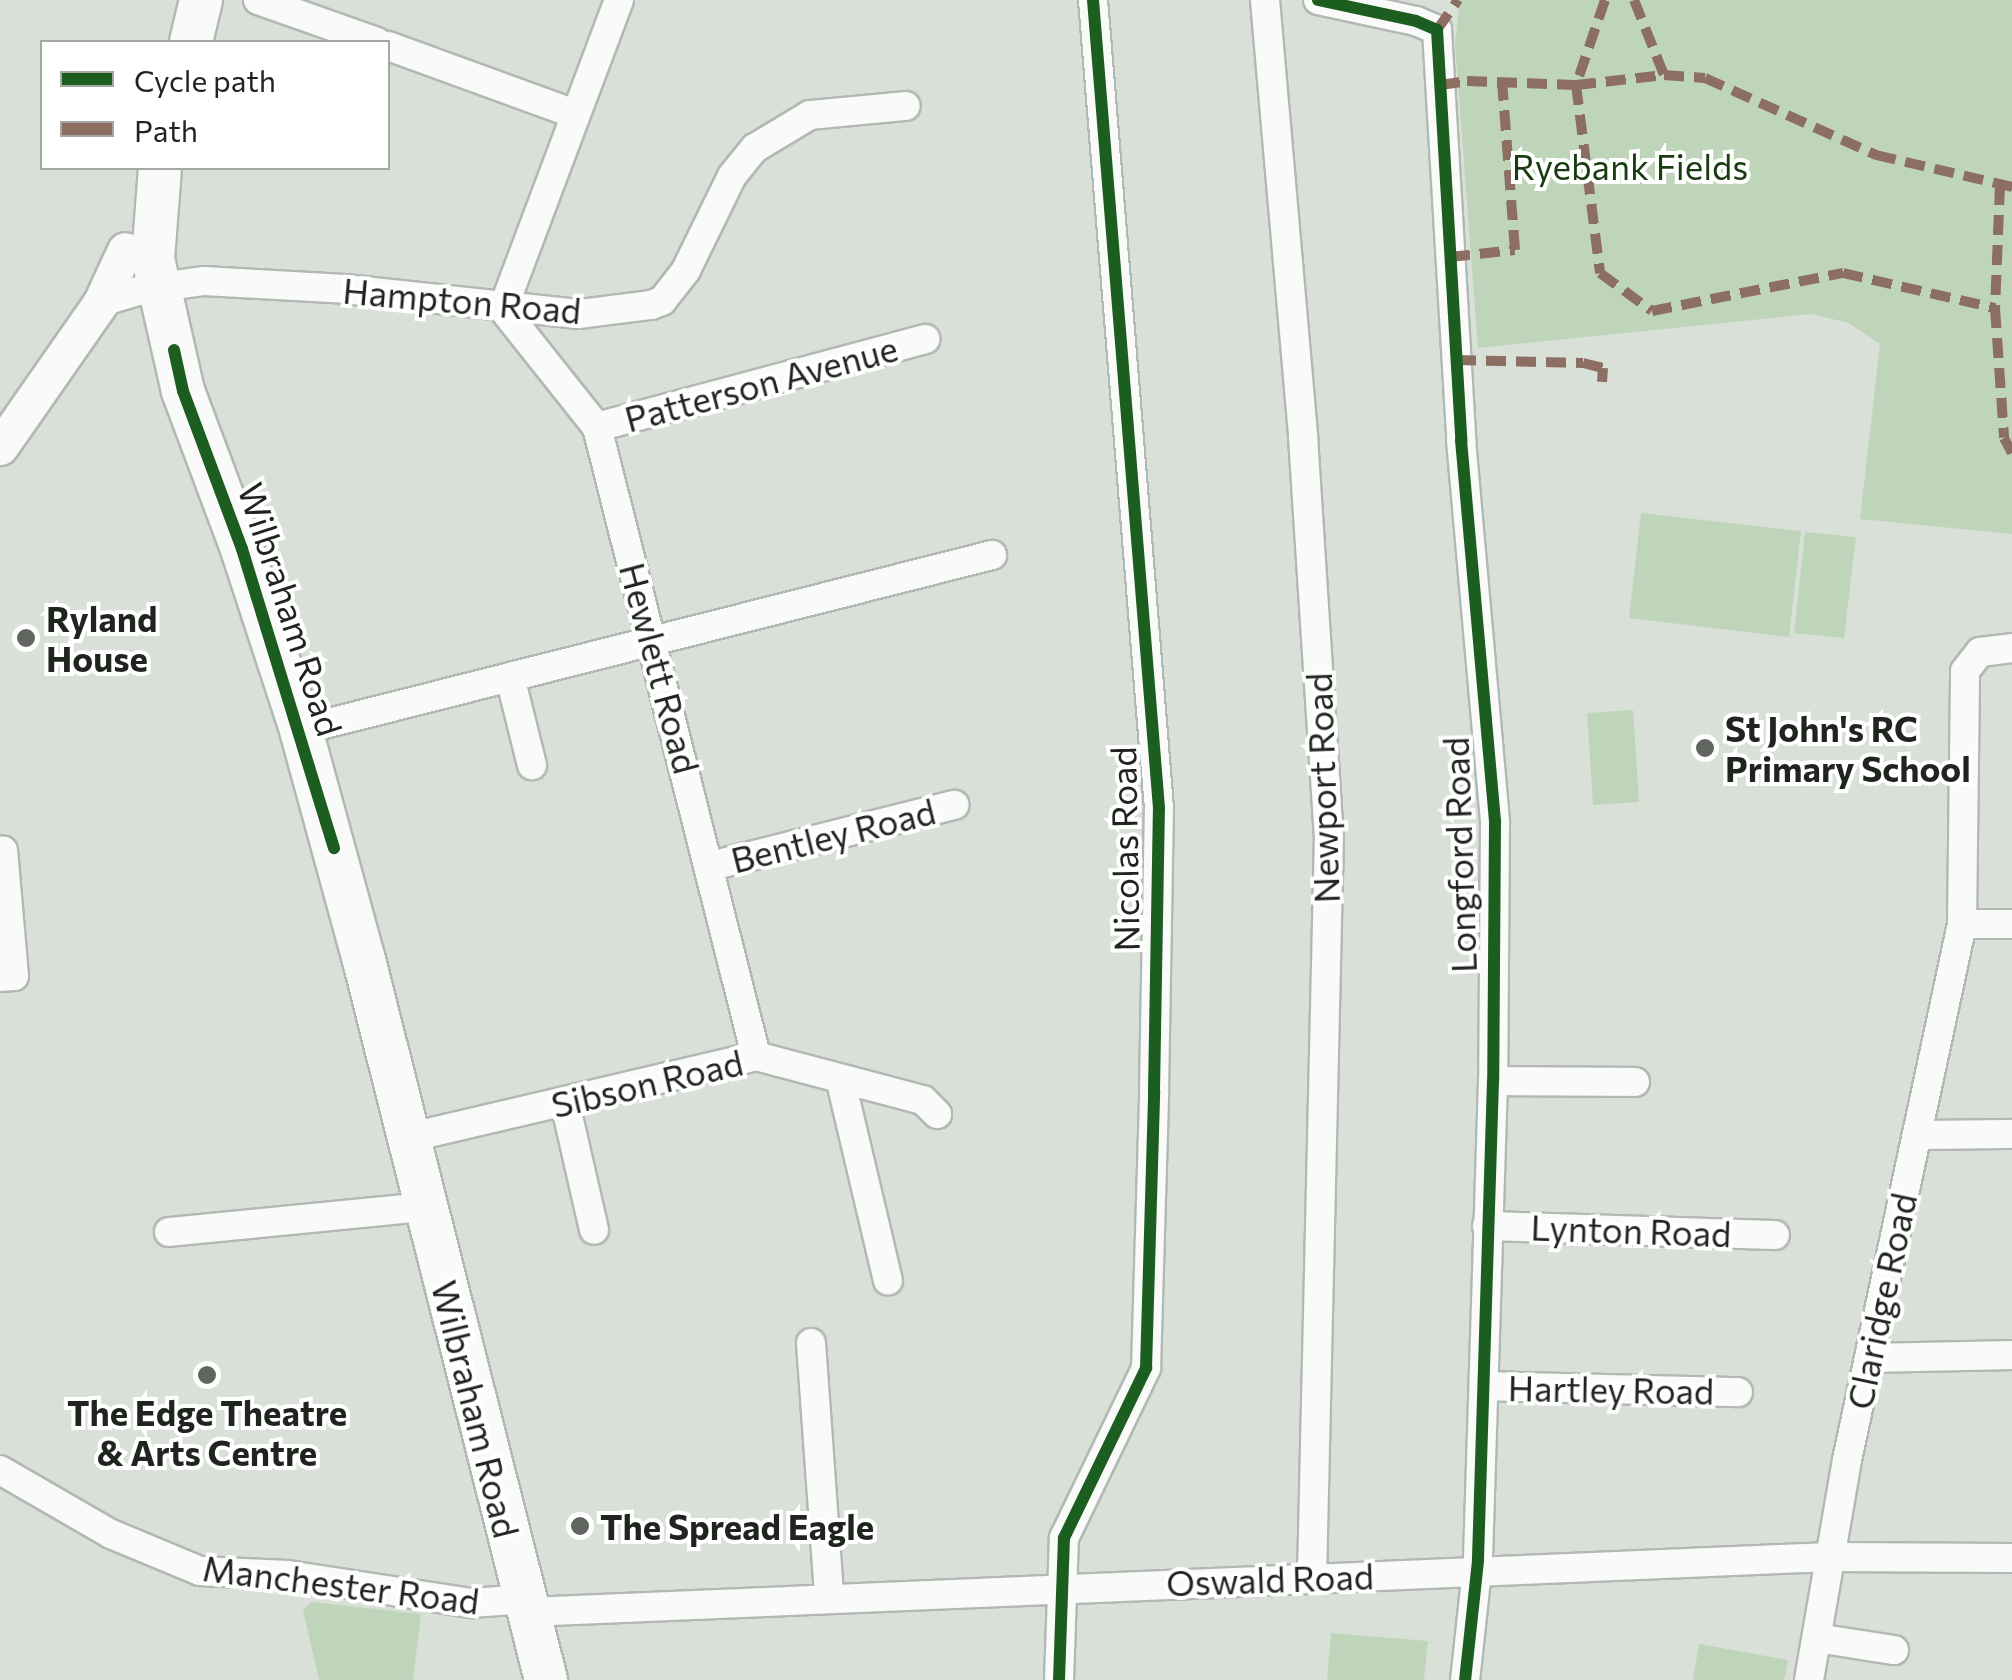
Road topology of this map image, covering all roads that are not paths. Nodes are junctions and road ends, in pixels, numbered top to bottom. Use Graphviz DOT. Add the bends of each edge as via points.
graph roads {
  1 [pos="201,0"];
  2 [pos="258,0"];
  3 [pos="619,0"];
  4 [pos="1093,0"];
  5 [pos="1265,0"];
  6 [pos="1318,0"];
  7 [pos="191,40"];
  8 [pos="370,40"];
  9 [pos="390,47"];
  10 [pos="906,106"];
  11 [pos="575,114"];
  12 [pos="159,170"];
  13 [pos="129,282"];
  14 [pos="503,309"];
  15 [pos="926,339"];
  16 [pos="596,427"];
  17 [pos="0,447"];
  18 [pos="992,555"];
  19 [pos="653,641"];
  20 [pos="2012,648"];
  21 [pos="510,677"];
  22 [pos="301,730"];
  23 [pos="532,765"];
  24 [pos="954,805"];
  25 [pos="3,850"];
  26 [pos="711,866"];
  27 [pos="1962,924"];
  28 [pos="2012,924"];
  29 [pos="0,977"];
  30 [pos="756,1056"];
  31 [pos="1493,1081"];
  32 [pos="841,1082"];
  33 [pos="1635,1082"];
  34 [pos="565,1103"];
  35 [pos="937,1114"];
  36 [pos="2012,1134"];
  37 [pos="1917,1135"];
  38 [pos="407,1138"];
  39 [pos="424,1207"];
  40 [pos="1487,1226"];
  41 [pos="594,1230"];
  42 [pos="169,1232"];
  43 [pos="1775,1235"];
  44 [pos="888,1281"];
  45 [pos="811,1343"];
  46 [pos="2012,1355"];
  47 [pos="1870,1358"];
  48 [pos="1484,1386"];
  49 [pos="1738,1392"];
  50 [pos="0,1470"];
  51 [pos="1830,1557"];
  52 [pos="2012,1558"];
  53 [pos="1478,1570"];
  54 [pos="1312,1578"];
  55 [pos="1062,1588"];
  56 [pos="829,1596"];
  57 [pos="527,1605"];
  58 [pos="1817,1638"];
  59 [pos="1894,1650"];
  60 [pos="546,1680"];
  61 [pos="1059,1680"];
  62 [pos="1465,1680"];
  63 [pos="1809,1680"];
  1 -- 7 [label="highway"];
  2 -- 8 [label="street"];
  3 -- 11 [label="street"];
  4 -- 55 [label="street, Nicolas Road" via="1159,808 1154,1091 1146,1368 1064,1538"];
  5 -- 54 [label="street, Newport Road" via="1330,834"];
  6 -- 31 [label="street, Longford Road" via="1436,30 1461,440 1494,822"];
  9 -- 11 [label="street"];
  10 -- 14 [label="street, Hampton Road" via="810,115 754,148 662,302 579,314"];
  11 -- 14 [label="street"];
  12 -- 13 [label="highway, Wilbraham Road" via="152,247"];
  13 -- 14 [label="street, Hampton Road" via="327,288"];
  13 -- 17 [label="main road"];
  13 -- 22 [label="highway, Wilbraham Road" via="183,391"];
  14 -- 16 [label="street, Hewlett Road"];
  15 -- 16 [label="street, Patterson Avenue"];
  16 -- 19 [label="street, Hewlett Road"];
  18 -- 19 [label="street"];
  19 -- 21 [label="street"];
  19 -- 26 [label="street, Hewlett Road"];
  20 -- 27 [label="street, Claridge Road" via="1980,652 1965,671"];
  21 -- 22 [label="street"];
  21 -- 23 [label="street"];
  22 -- 38 [label="highway, Wilbraham Road"];
  24 -- 26 [label="street, Bentley Road"];
  25 -- 29 [label="street" via="14,976"];
  26 -- 30 [label="street, Hewlett Road"];
  27 -- 28 [label="street"];
  27 -- 37 [label="street, Claridge Road"];
  30 -- 32 [label="street, Sibson Road"];
  30 -- 34 [label="street, Sibson Road"];
  31 -- 33 [label="street"];
  31 -- 40 [label="street, Longford Road"];
  32 -- 35 [label="street, Sibson Road" via="923,1100"];
  32 -- 44 [label="street"];
  34 -- 38 [label="street, Sibson Road"];
  34 -- 41 [label="street"];
  36 -- 37 [label="street"];
  37 -- 47 [label="street, Claridge Road"];
  38 -- 39 [label="highway, Wilbraham Road"];
  39 -- 42 [label="street"];
  39 -- 57 [label="highway, Wilbraham Road"];
  40 -- 43 [label="street, Lynton Road"];
  40 -- 48 [label="street, Longford Road"];
  45 -- 56 [label="street"];
  46 -- 47 [label="street"];
  47 -- 51 [label="street, Claridge Road"];
  48 -- 49 [label="street, Hartley Road"];
  48 -- 53 [label="street, Longford Road"];
  50 -- 57 [label="street, Manchester Road" via="111,1534 200,1571 288,1575"];
  51 -- 52 [label="street, Oswald Road"];
  51 -- 53 [label="street, Oswald Road"];
  51 -- 58 [label="street, Claridge Road"];
  53 -- 54 [label="street, Oswald Road"];
  53 -- 62 [label="street, Longford Road"];
  54 -- 55 [label="street, Oswald Road"];
  55 -- 56 [label="street, Oswald Road"];
  55 -- 61 [label="street, Nicolas Road"];
  56 -- 57 [label="street, Oswald Road"];
  57 -- 60 [label="highway, Wilbraham Road"];
  58 -- 59 [label="street"];
  58 -- 63 [label="street, Claridge Road"];
}
